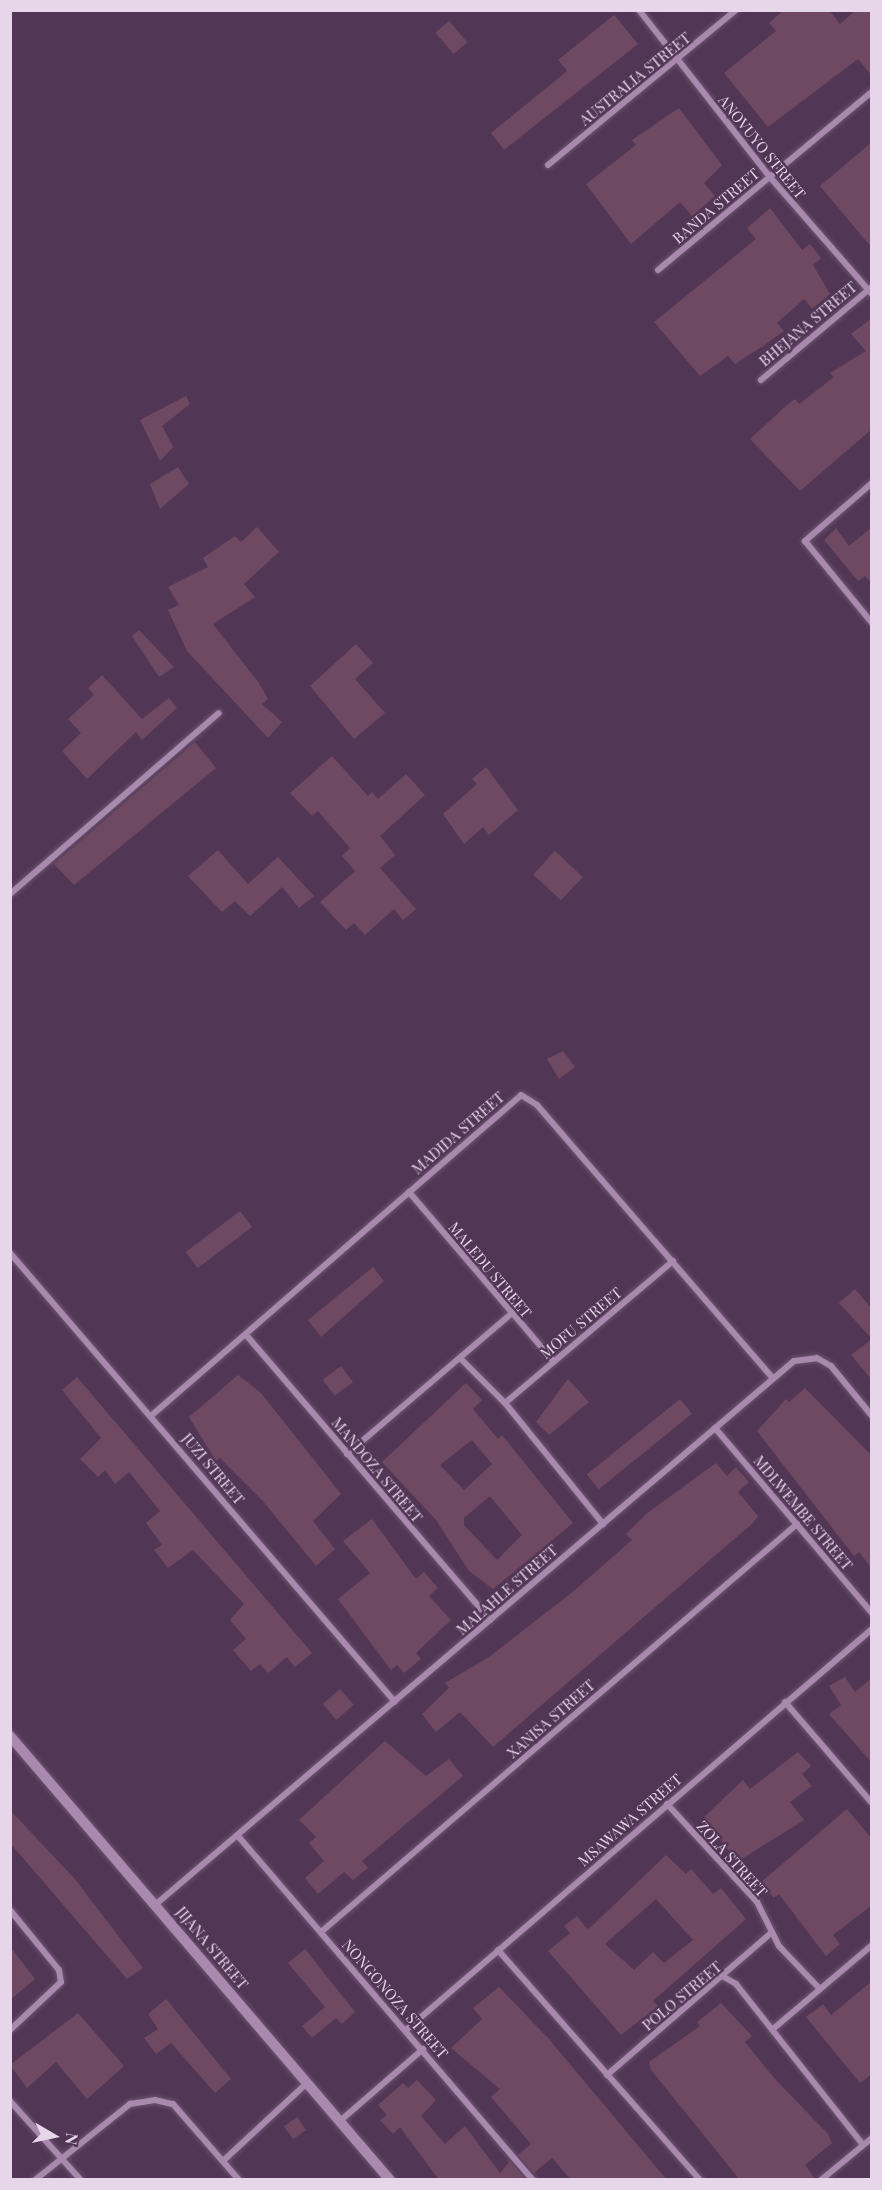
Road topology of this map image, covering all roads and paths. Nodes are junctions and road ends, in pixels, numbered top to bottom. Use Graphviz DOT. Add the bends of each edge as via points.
graph roads {
  1 [pos="639,10"];
  2 [pos="736,10"];
  3 [pos="676,61"];
  4 [pos="872,92"];
  5 [pos="548,165"];
  6 [pos="769,176"];
  7 [pos="658,270"];
  8 [pos="870,290"];
  9 [pos="761,380"];
  10 [pos="872,483"];
  11 [pos="872,623"];
  12 [pos="219,712"];
  13 [pos="10,894"];
  14 [pos="409,1192"];
  15 [pos="10,1253"];
  16 [pos="673,1261"];
  17 [pos="511,1314"];
  18 [pos="247,1336"];
  19 [pos="460,1358"];
  20 [pos="554,1362"];
  21 [pos="773,1378"];
  22 [pos="505,1403"];
  23 [pos="152,1415"];
  24 [pos="872,1416"];
  25 [pos="715,1428"];
  26 [pos="347,1454"];
  27 [pos="603,1524"];
  28 [pos="797,1524"];
  29 [pos="872,1613"];
  30 [pos="490,1620"];
  31 [pos="872,1629"];
  32 [pos="395,1702"];
  33 [pos="785,1702"];
  34 [pos="10,1736"];
  35 [pos="872,1803"];
  36 [pos="667,1804"];
  37 [pos="238,1836"];
  38 [pos="155,1905"];
  39 [pos="10,1910"];
  40 [pos="321,1932"];
  41 [pos="771,1933"];
  42 [pos="872,1945"];
  43 [pos="498,1950"];
  44 [pos="724,1977"];
  45 [pos="820,1989"];
  46 [pos="773,2029"];
  47 [pos="10,2030"];
  48 [pos="406,2030"];
  49 [pos="423,2049"];
  50 [pos="607,2075"];
  51 [pos="308,2084"];
  52 [pos="10,2101"];
  53 [pos="340,2121"];
  54 [pos="872,2138"];
  55 [pos="863,2145"];
  56 [pos="61,2157"];
  57 [pos="223,2161"];
  58 [pos="35,2180"];
  59 [pos="81,2180"];
  60 [pos="239,2180"];
  61 [pos="390,2180"];
  62 [pos="533,2180"];
  63 [pos="700,2180"];
  64 [pos="821,2180"];
  1 -- 3 [label="street, ANOVUYO STREET"];
  2 -- 3 [label="street, AUSTRALIA STREET"];
  3 -- 5 [label="street, AUSTRALIA STREET"];
  3 -- 6 [label="street, ANOVUYO STREET"];
  4 -- 6 [label="street, BANDA STREET"];
  6 -- 7 [label="street, BANDA STREET"];
  6 -- 8 [label="street, ANOVUYO STREET"];
  8 -- 9 [label="street, BHEJANA STREET"];
  10 -- 11 [label="street" via="810,532 806,544"];
  12 -- 13 [label="street"];
  14 -- 16 [label="street, MADIDA STREET" via="521,1095 537,1105"];
  14 -- 17 [label="street, MALEDU STREET"];
  14 -- 18 [label="street, MADIDA STREET"];
  15 -- 23 [label="street, JUZI STREET"];
  16 -- 20 [label="street, MOFU STREET"];
  16 -- 21 [label="street, MADIDA STREET"];
  17 -- 19 [label="street"];
  17 -- 20 [label="street, MALEDU STREET"];
  18 -- 23 [label="street, MADIDA STREET"];
  18 -- 26 [label="street, MANDOZA STREET"];
  19 -- 22 [label="street"];
  19 -- 26 [label="street"];
  20 -- 22 [label="street, MOFU STREET"];
  21 -- 24 [label="street, MALAHLE STREET" via="794,1362 817,1358 831,1366"];
  21 -- 25 [label="street, MALAHLE STREET"];
  22 -- 27 [label="street"];
  23 -- 32 [label="street, JUZI STREET"];
  25 -- 27 [label="street, MALAHLE STREET"];
  25 -- 28 [label="street, MDLWEMBE STREET"];
  26 -- 30 [label="street, MANDOZA STREET"];
  27 -- 30 [label="street, MALAHLE STREET"];
  28 -- 29 [label="street, MDLWEMBE STREET"];
  28 -- 40 [label="street, XANISA STREET"];
  30 -- 32 [label="street, MALAHLE STREET"];
  31 -- 33 [label="street, MSAWAWA STREET"];
  32 -- 37 [label="street, MALAHLE STREET"];
  33 -- 35 [label="street"];
  33 -- 36 [label="street, MSAWAWA STREET"];
  34 -- 38 [label="street, JIJANA STREET"];
  36 -- 41 [label="street, ZOLA STREET" via="757,1902"];
  36 -- 43 [label="street, MSAWAWA STREET"];
  37 -- 38 [label="street, MALAHLE STREET"];
  37 -- 40 [label="street, NONGONOZA STREET"];
  38 -- 51 [label="street, JIJANA STREET"];
  39 -- 47 [label="street" via="59,1970 61,1982"];
  40 -- 48 [label="street, NONGONOZA STREET"];
  41 -- 44 [label="street, POLO STREET"];
  41 -- 45 [label="street, ZOLA STREET"];
  42 -- 45 [label="street"];
  43 -- 48 [label="street, MSAWAWA STREET"];
  43 -- 50 [label="street"];
  44 -- 46 [label="street"];
  44 -- 50 [label="street, POLO STREET"];
  45 -- 46 [label="street"];
  46 -- 55 [label="street"];
  48 -- 49 [label="street, NONGONOZA STREET"];
  49 -- 53 [label="street"];
  49 -- 62 [label="street, NONGONOZA STREET"];
  50 -- 63 [label="street"];
  51 -- 53 [label="street, JIJANA STREET"];
  51 -- 57 [label="street"];
  52 -- 56 [label="street"];
  53 -- 61 [label="street, JIJANA STREET"];
  54 -- 55 [label="street"];
  55 -- 64 [label="street"];
  56 -- 57 [label="street" via="130,2104 155,2100 173,2104"];
  56 -- 58 [label="street"];
  56 -- 59 [label="street"];
  57 -- 60 [label="street"];
}
